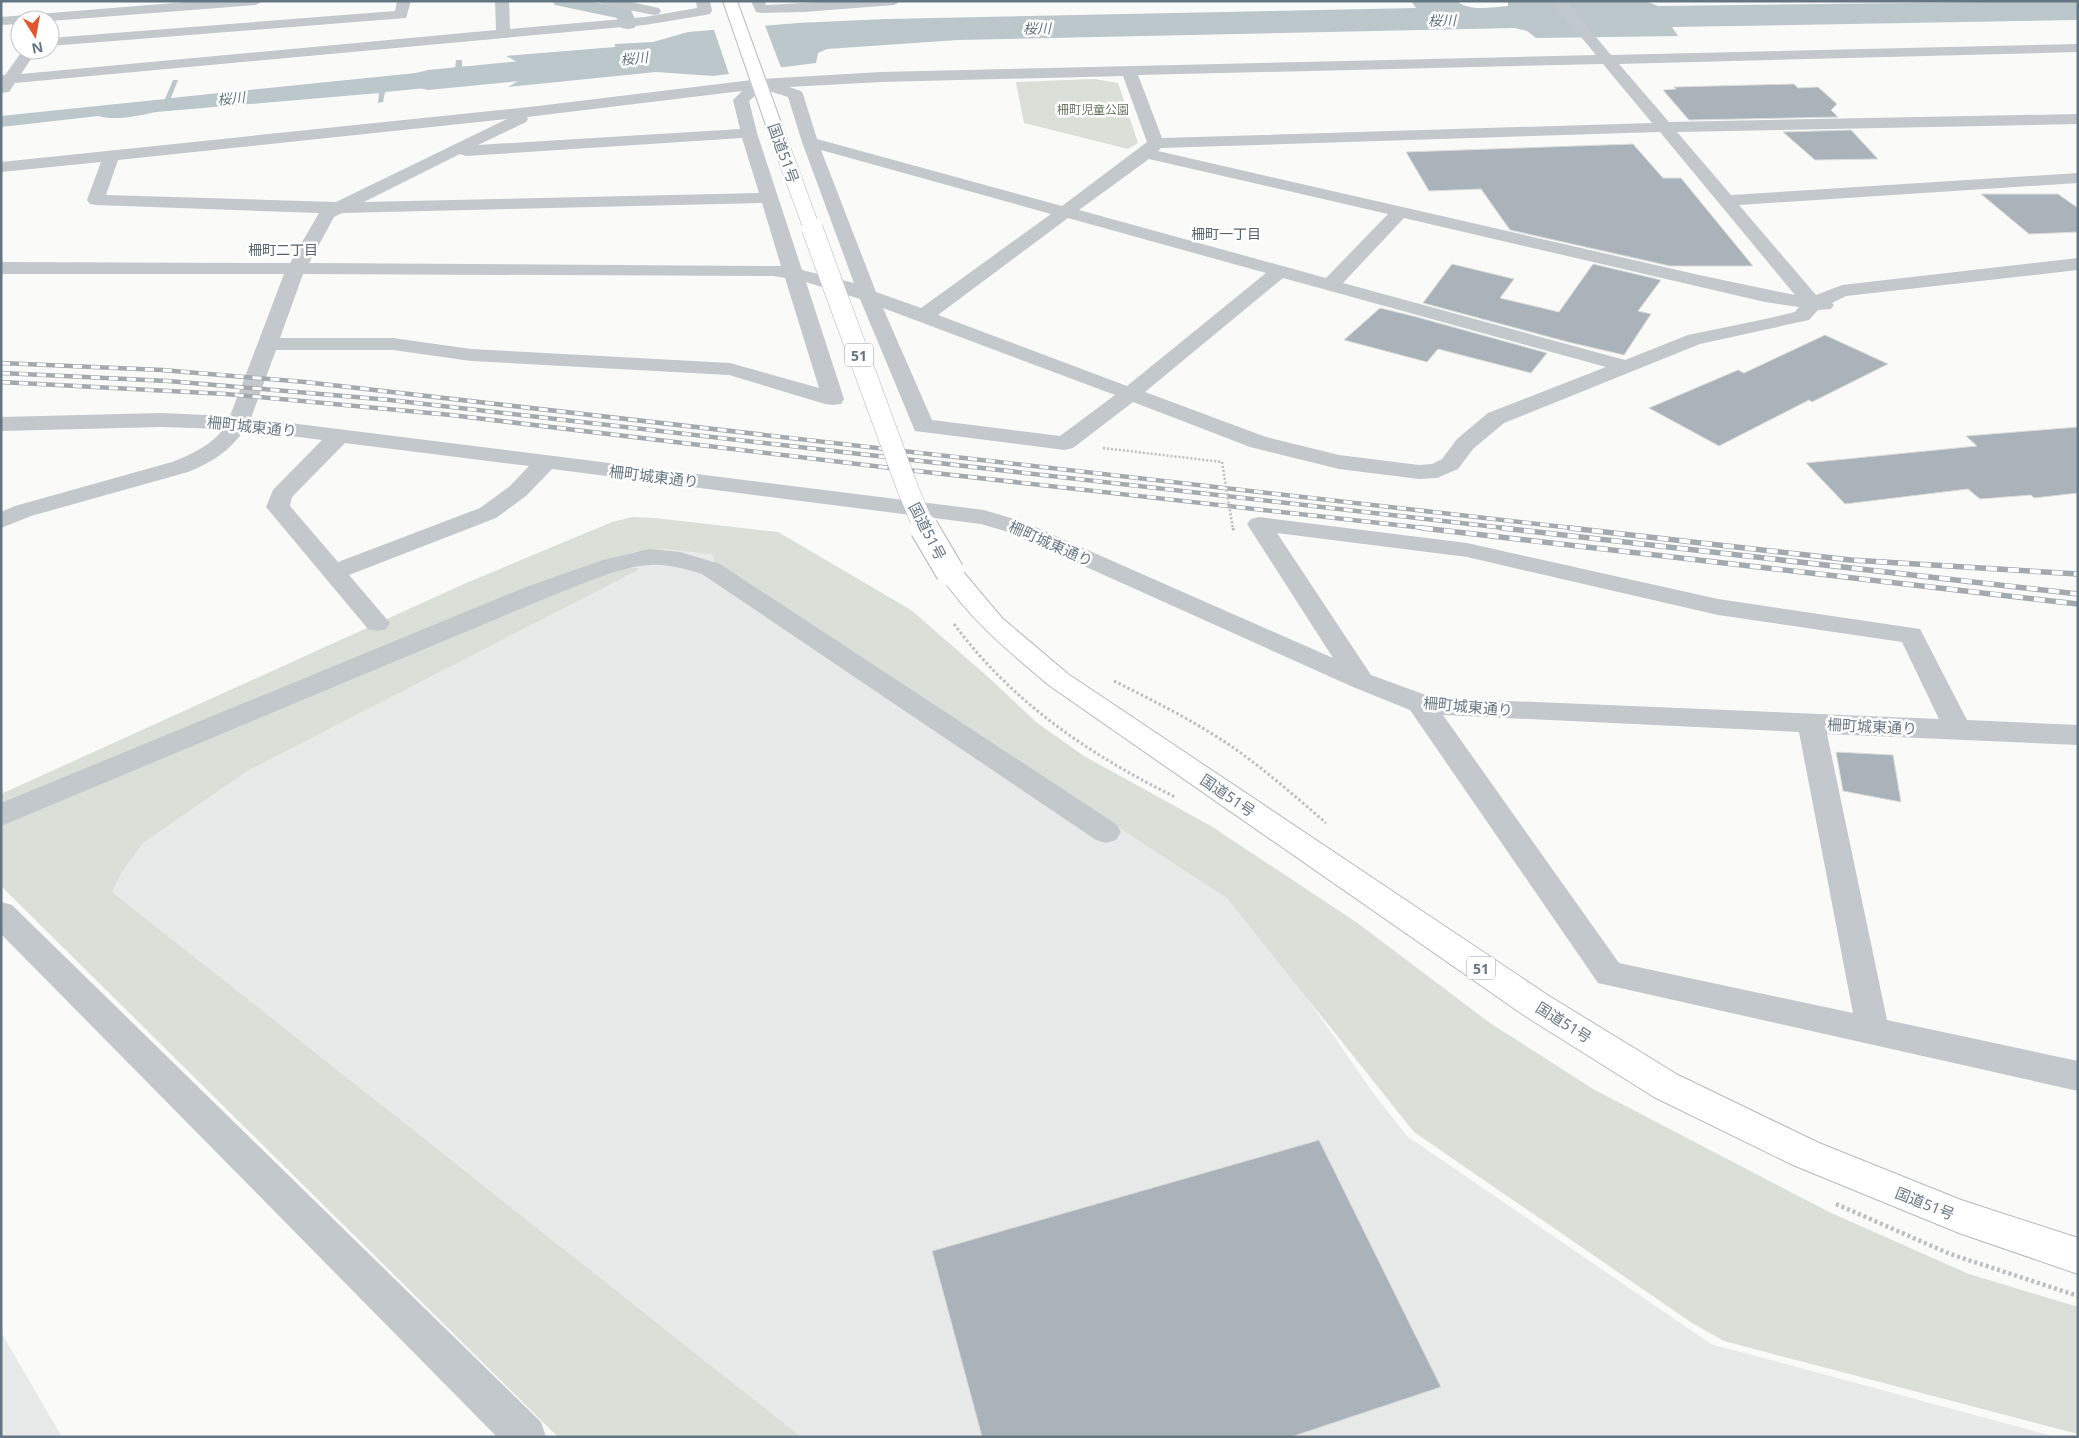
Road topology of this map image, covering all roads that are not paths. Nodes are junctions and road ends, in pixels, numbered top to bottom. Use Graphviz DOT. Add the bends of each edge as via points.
graph roads {
  1 [pos="256,1"];
  2 [pos="404,1"];
  3 [pos="502,1"];
  4 [pos="604,1"];
  5 [pos="703,1"];
  6 [pos="730,1"];
  7 [pos="758,1"];
  8 [pos="894,1"];
  9 [pos="1558,1"];
  10 [pos="877,2"];
  11 [pos="681,16"];
  12 [pos="60,17"];
  13 [pos="503,34"];
  14 [pos="60,41"];
  15 [pos="2078,48"];
  16 [pos="1604,58"];
  17 [pos="22,60"];
  18 [pos="1129,71"];
  19 [pos="758,79"];
  20 [pos="4,84"];
  21 [pos="538,111"];
  22 [pos="2078,119"];
  23 [pos="1664,128"];
  24 [pos="749,133"];
  25 [pos="810,142"];
  26 [pos="1151,148"];
  27 [pos="450,152"];
  28 [pos="111,156"];
  29 [pos="1,167"];
  30 [pos="2078,178"];
  31 [pos="771,198"];
  32 [pos="1725,201"];
  33 [pos="342,208"];
  34 [pos="1064,211"];
  35 [pos="1400,212"];
  36 [pos="2078,264"];
  37 [pos="1,268"];
  38 [pos="296,269"];
  39 [pos="1280,271"];
  40 [pos="795,273"];
  41 [pos="2078,282"];
  42 [pos="1330,285"];
  43 [pos="868,296"];
  44 [pos="1813,304"];
  45 [pos="923,316"];
  46 [pos="268,344"];
  47 [pos="1625,366"];
  48 [pos="1130,394"];
  49 [pos="238,423"];
  50 [pos="1,424"];
  51 [pos="339,436"];
  52 [pos="545,463"];
  53 [pos="12,512"];
  54 [pos="1,521"];
  55 [pos="334,572"];
  56 [pos="377,623"];
  57 [pos="1362,681"];
  58 [pos="1420,703"];
  59 [pos="1811,723"];
  60 [pos="1957,730"];
  61 [pos="2078,735"];
  62 [pos="1,815"];
  63 [pos="1106,832"];
  64 [pos="1,914"];
  65 [pos="1873,1032"];
  66 [pos="2078,1076"];
  67 [pos="2078,1256"];
  68 [pos="526,1437"];
  1 -- 12 [label="street"];
  2 -- 14 [label="street" via="401,15"];
  3 -- 13 [label="street"];
  4 -- 11 [label="street"];
  5 -- 11 [label="street" via="705,11"];
  6 -- 19 [label="highway, 国道51号 / 51"];
  7 -- 10 [label="street" via="761,9"];
  8 -- 10 [label="street"];
  9 -- 16 [label="street"];
  11 -- 13 [label="street"];
  13 -- 20 [label="street"];
  15 -- 16 [label="street"];
  16 -- 18 [label="street"];
  16 -- 23 [label="street"];
  17 -- 20 [label="street"];
  18 -- 19 [label="street"];
  18 -- 26 [label="street"];
  19 -- 21 [label="street"];
  19 -- 24 [label="street" via="741,100"];
  19 -- 25 [label="street" via="795,94"];
  19 -- 67 [label="highway, 国道51号 / 51, bridge" via="927,534 950,572 993,624 1059,680 1537,1006 1666,1086 1806,1154 1959,1216"];
  21 -- 27 [label="street"];
  21 -- 28 [label="street"];
  22 -- 23 [label="street"];
  23 -- 26 [label="street"];
  23 -- 32 [label="street"];
  24 -- 27 [label="street"];
  24 -- 31 [label="street"];
  25 -- 34 [label="street"];
  25 -- 43 [label="street"];
  26 -- 34 [label="street"];
  26 -- 35 [label="street"];
  27 -- 33 [label="street"];
  28 -- 29 [label="street"];
  28 -- 33 [label="street" via="96,200"];
  30 -- 32 [label="street"];
  31 -- 33 [label="street"];
  31 -- 40 [label="street"];
  32 -- 44 [label="street"];
  33 -- 38 [label="street" via="327,214"];
  34 -- 39 [label="street"];
  34 -- 45 [label="street"];
  35 -- 42 [label="street"];
  35 -- 44 [label="street" via="1689,279"];
  36 -- 44 [label="street" via="1842,291"];
  37 -- 38 [label="street"];
  38 -- 40 [label="street" via="774,270"];
  38 -- 46 [label="street"];
  39 -- 42 [label="street"];
  39 -- 48 [label="street"];
  40 -- 43 [label="street"];
  40 -- 46 [label="street" via="833,399 730,370 471,355 393,344"];
  41 -- 44 [label="street" via="1859,307"];
  42 -- 47 [label="street"];
  43 -- 45 [label="street"];
  43 -- 48 [label="street" via="923,426 1065,443"];
  44 -- 47 [label="street" via="1802,316 1695,339"];
  45 -- 48 [label="street"];
  46 -- 49 [label="street"];
  47 -- 48 [label="street" via="1496,418 1465,444 1450,464 1437,471 1419,472 1340,462 1304,454 1258,442"];
  49 -- 50 [label="street, 柵町城東通り" via="161,420"];
  49 -- 51 [label="street, 柵町城東通り"];
  49 -- 53 [label="street" via="227,439 189,463"];
  51 -- 52 [label="street, 柵町城東通り"];
  51 -- 55 [label="street" via="281,496 278,507"];
  52 -- 55 [label="street" via="518,491 488,513"];
  52 -- 57 [label="street, 柵町城東通り" via="964,514 1002,522"];
  53 -- 54 [label="street"];
  55 -- 56 [label="street"];
  57 -- 58 [label="street, 柵町城東通り"];
  57 -- 60 [label="street" via="1259,524 1467,550 1718,607 1911,635"];
  58 -- 59 [label="street, 柵町城東通り" via="1462,708"];
  58 -- 65 [label="street" via="1609,974"];
  59 -- 60 [label="street, 柵町城東通り"];
  59 -- 65 [label="street"];
  60 -- 61 [label="street, 柵町城東通り"];
  62 -- 63 [label="street" via="534,593 612,565 649,557 680,560 711,569"];
  64 -- 68 [label="street"];
  65 -- 66 [label="street"];
}
